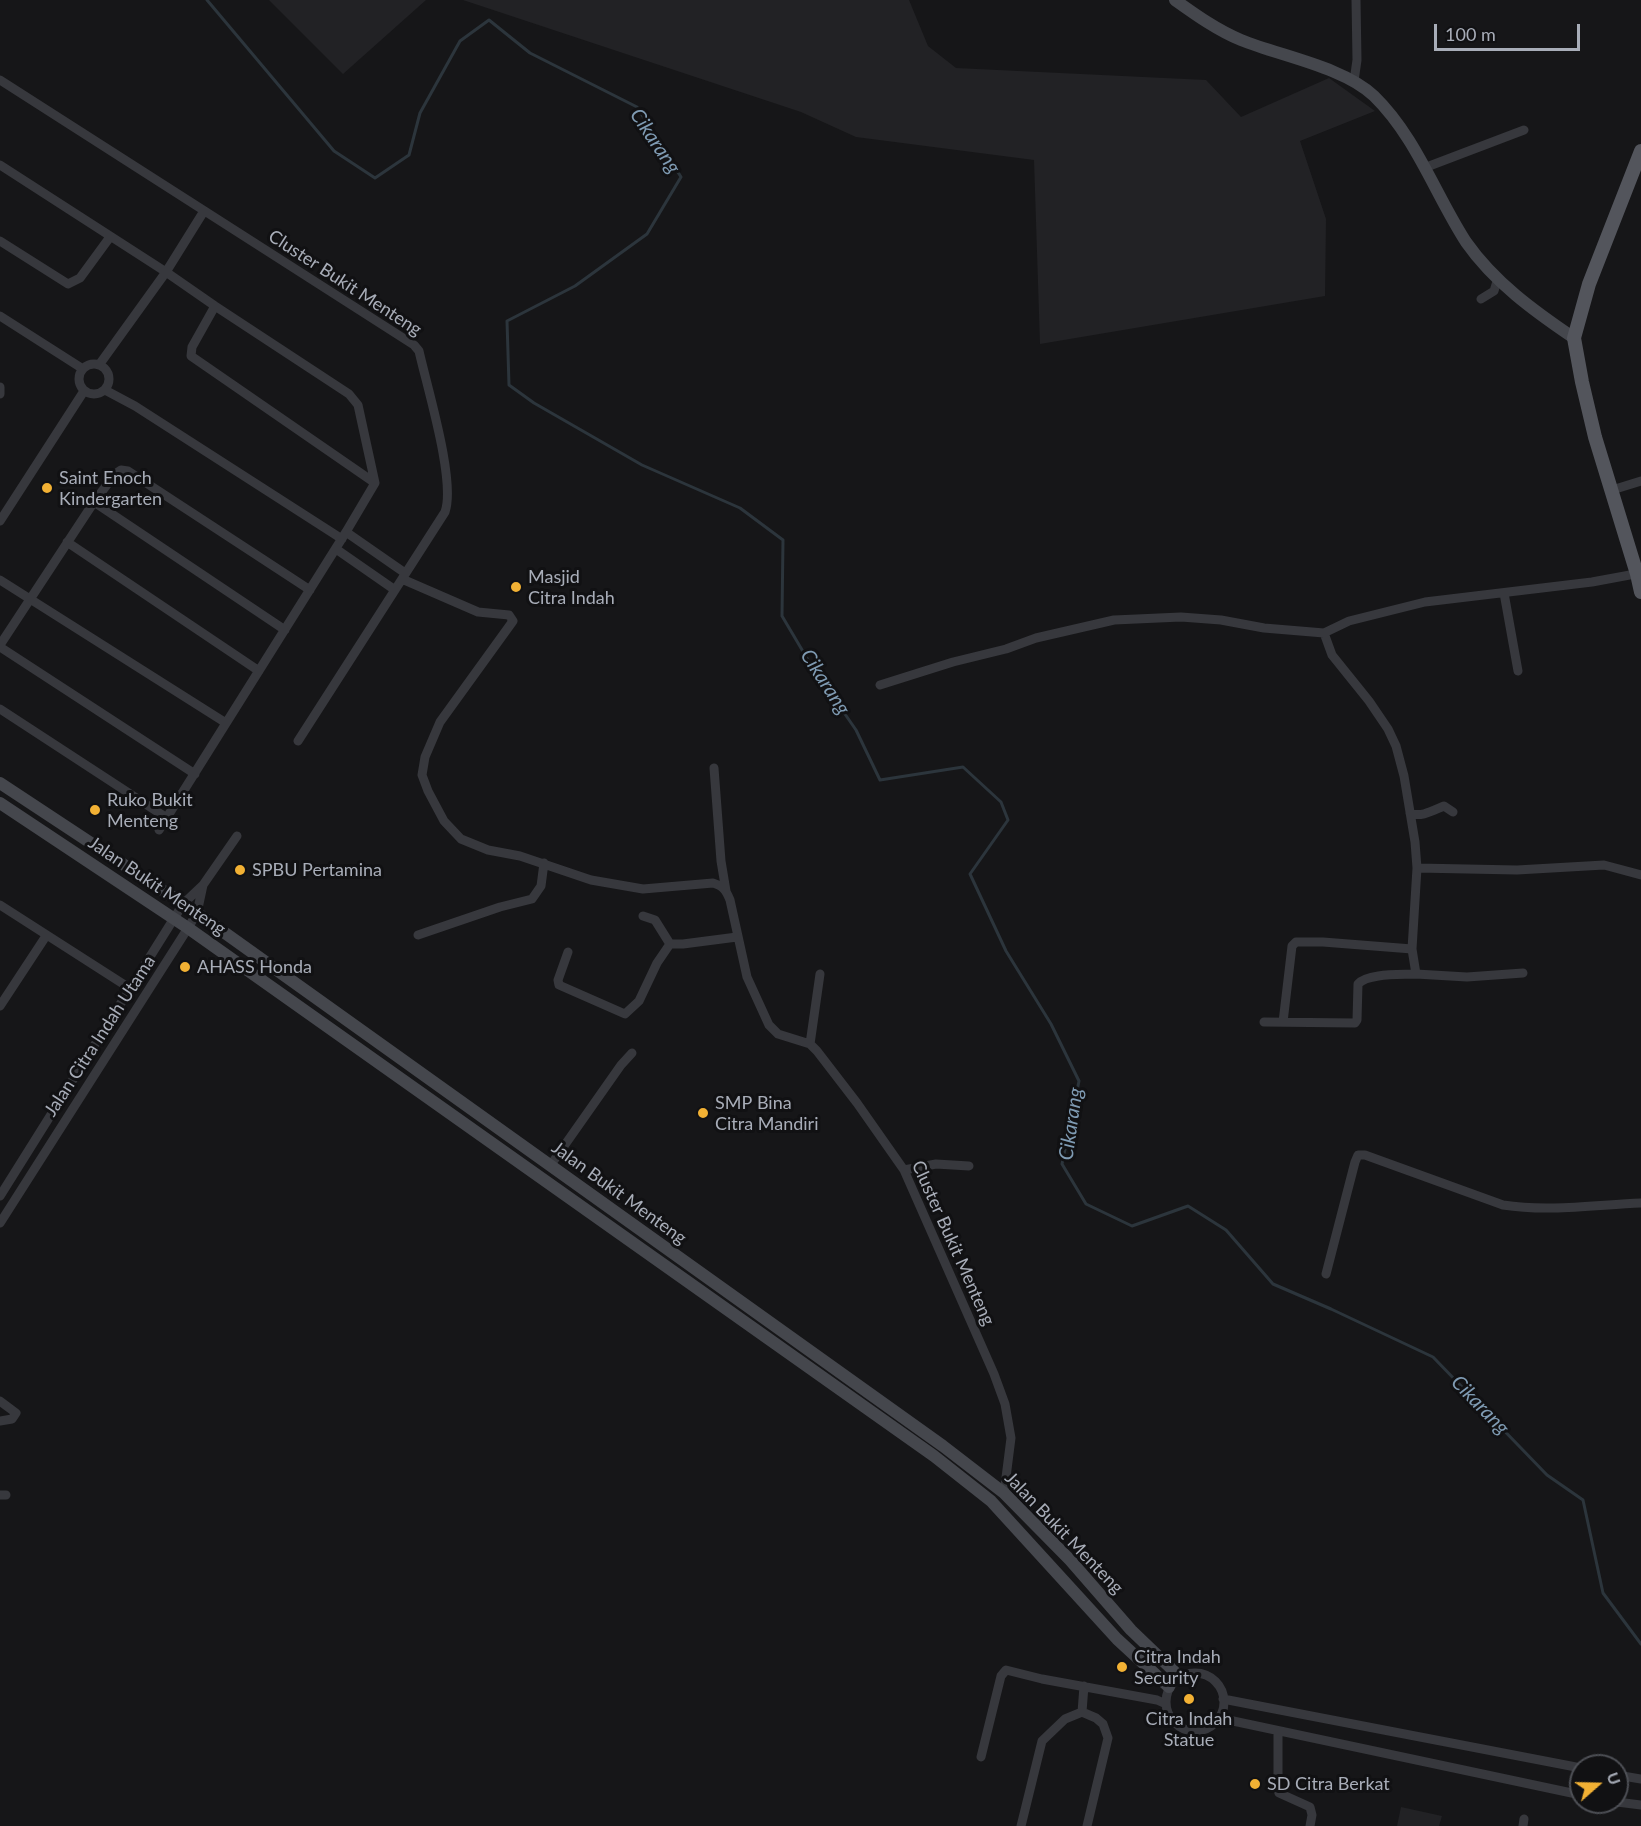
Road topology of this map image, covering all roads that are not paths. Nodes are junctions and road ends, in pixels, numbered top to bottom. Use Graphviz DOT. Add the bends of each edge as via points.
graph roads {
  1 [pos="1175,0"];
  2 [pos="1356,0"];
  3 [pos="0,80"];
  4 [pos="1354,81"];
  5 [pos="1524,130"];
  6 [pos="1640,157"];
  7 [pos="0,165"];
  8 [pos="1424,168"];
  9 [pos="204,212"];
  10 [pos="110,237"];
  11 [pos="0,241"];
  12 [pos="166,272"];
  13 [pos="1498,278"];
  14 [pos="1481,298"];
  15 [pos="215,306"];
  16 [pos="0,316"];
  17 [pos="1574,338"];
  18 [pos="99,365"];
  19 [pos="83,369"];
  20 [pos="0,387"];
  21 [pos="105,390"];
  22 [pos="84,391"];
  23 [pos="0,394"];
  24 [pos="1641,481"];
  25 [pos="375,483"];
  26 [pos="1612,490"];
  27 [pos="94,502"];
  28 [pos="0,521"];
  29 [pos="344,536"];
  30 [pos="68,542"];
  31 [pos="336,549"];
  32 [pos="1639,573"];
  33 [pos="403,576"];
  34 [pos="0,580"];
  35 [pos="310,590"];
  36 [pos="395,590"];
  37 [pos="1641,592"];
  38 [pos="1504,593"];
  39 [pos="30,600"];
  40 [pos="285,630"];
  41 [pos="1324,633"];
  42 [pos="0,646"];
  43 [pos="259,671"];
  44 [pos="1518,671"];
  45 [pos="880,685"];
  46 [pos="0,709"];
  47 [pos="226,723"];
  48 [pos="298,741"];
  49 [pos="714,768"];
  50 [pos="195,774"];
  51 [pos="0,783"];
  52 [pos="0,803"];
  53 [pos="1454,812"];
  54 [pos="1410,813"];
  55 [pos="167,818"];
  56 [pos="159,830"];
  57 [pos="237,836"];
  58 [pos="544,863"];
  59 [pos="1417,868"];
  60 [pos="1641,875"];
  61 [pos="203,885"];
  62 [pos="726,891"];
  63 [pos="183,904"];
  64 [pos="0,905"];
  65 [pos="197,913"];
  66 [pos="643,916"];
  67 [pos="174,918"];
  68 [pos="188,928"];
  69 [pos="418,935"];
  70 [pos="46,936"];
  71 [pos="737,937"];
  72 [pos="670,944"];
  73 [pos="1412,949"];
  74 [pos="568,952"];
  75 [pos="1523,973"];
  76 [pos="820,974"];
  77 [pos="1416,974"];
  78 [pos="131,989"];
  79 [pos="0,1006"];
  80 [pos="1264,1022"];
  81 [pos="1283,1022"];
  82 [pos="810,1044"];
  83 [pos="632,1053"];
  84 [pos="550,1166"];
  85 [pos="969,1166"];
  86 [pos="904,1170"];
  87 [pos="0,1196"];
  88 [pos="1641,1203"];
  89 [pos="0,1224"];
  90 [pos="1326,1274"];
  91 [pos="0,1401"];
  92 [pos="0,1421"];
  93 [pos="1004,1493"];
  94 [pos="1180,1677"];
  95 [pos="1084,1686"];
  96 [pos="1169,1687"];
  97 [pos="1223,1699"];
  98 [pos="1166,1704"];
  99 [pos="1082,1712"];
  100 [pos="1219,1718"];
  101 [pos="1278,1731"];
  102 [pos="981,1756"];
  103 [pos="1569,1766"];
  104 [pos="1569,1792"];
  105 [pos="1021,1826"];
  106 [pos="1087,1826"];
  107 [pos="1310,1826"];
  1 -- 4 [label="street" via="1238,39"];
  2 -- 4 [label="street"];
  3 -- 9 [label="street, Cluster Bukit Menteng"];
  4 -- 8 [label="street" via="1386,110"];
  5 -- 8 [label="street"];
  6 -- 17 [label="main road" via="1589,284"];
  7 -- 10 [label="street"];
  8 -- 13 [label="street" via="1467,242"];
  9 -- 12 [label="street"];
  9 -- 33 [label="street, Cluster Bukit Menteng" via="419,351 445,467 448,503"];
  10 -- 11 [label="street" via="80,278 68,284"];
  10 -- 12 [label="street"];
  12 -- 15 [label="street"];
  12 -- 18 [label="street"];
  13 -- 14 [label="street" via="1494,291"];
  13 -- 17 [label="street" via="1517,297"];
  15 -- 25 [label="street" via="355,399"];
  15 -- 25 [label="street" via="192,347 191,357"];
  16 -- 19 [label="street"];
  17 -- 26 [label="main road" via="1588,408"];
  18 -- 19 [label="street"];
  18 -- 21 [label="street" via="108,373"];
  19 -- 22 [label="street" via="79,380"];
  20 -- 23 [label="street"];
  21 -- 22 [label="street" via="95,395"];
  21 -- 29 [label="street"];
  22 -- 28 [label="street"];
  24 -- 26 [label="street"];
  25 -- 29 [label="street"];
  26 -- 32 [label="main road"];
  27 -- 30 [label="street"];
  27 -- 35 [label="street" via="115,474 128,471"];
  27 -- 40 [label="street"];
  29 -- 31 [label="street"];
  29 -- 33 [label="street"];
  30 -- 39 [label="street"];
  30 -- 43 [label="street"];
  31 -- 35 [label="street"];
  31 -- 36 [label="street"];
  32 -- 37 [label="main road"];
  32 -- 38 [label="street"];
  33 -- 36 [label="street, Cluster Bukit Menteng"];
  33 -- 58 [label="street" via="478,612 512,617 512,624 440,722 422,775 444,821 461,839 488,850"];
  34 -- 39 [label="street"];
  35 -- 40 [label="street"];
  36 -- 48 [label="street, Cluster Bukit Menteng"];
  38 -- 41 [label="street" via="1425,602 1349,621"];
  38 -- 44 [label="street"];
  39 -- 42 [label="street"];
  39 -- 47 [label="street"];
  40 -- 43 [label="street"];
  41 -- 45 [label="street" via="1181,617 1114,620 1036,638"];
  41 -- 54 [label="street" via="1332,655 1388,729 1404,776"];
  42 -- 50 [label="street"];
  43 -- 47 [label="street"];
  46 -- 55 [label="street"];
  47 -- 50 [label="street"];
  49 -- 62 [label="street"];
  50 -- 55 [label="street"];
  51 -- 63 [label="street, Jalan Bukit Menteng"];
  52 -- 67 [label="street, Jalan Bukit Menteng"];
  53 -- 54 [label="street" via="1444,806"];
  54 -- 59 [label="street"];
  55 -- 56 [label="street"];
  57 -- 61 [label="street"];
  58 -- 62 [label="street" via="591,880 644,889 713,883"];
  58 -- 69 [label="street" via="541,886 532,899"];
  59 -- 60 [label="street" via="1517,870 1604,865"];
  59 -- 73 [label="street"];
  61 -- 63 [label="street"];
  61 -- 65 [label="street, Jalan Citra Indah Utama"];
  62 -- 71 [label="street"];
  63 -- 65 [label="street, Jalan Bukit Menteng"];
  63 -- 67 [label="street"];
  64 -- 70 [label="street"];
  65 -- 68 [label="street, Jalan Citra Indah Utama"];
  65 -- 84 [label="street, Jalan Bukit Menteng"];
  66 -- 72 [label="street" via="656,920"];
  67 -- 68 [label="street, Jalan Bukit Menteng"];
  67 -- 78 [label="street"];
  68 -- 89 [label="street, Jalan Citra Indah Utama"];
  68 -- 96 [label="street, Jalan Bukit Menteng" via="991,1500 1117,1640"];
  70 -- 78 [label="street"];
  70 -- 79 [label="street"];
  71 -- 72 [label="street"];
  71 -- 82 [label="street" via="747,978 772,1030"];
  72 -- 74 [label="street" via="639,1001 625,1014 559,985"];
  73 -- 77 [label="street"];
  73 -- 81 [label="street" via="1296,942 1292,946"];
  75 -- 77 [label="street"];
  76 -- 82 [label="street"];
  77 -- 81 [label="street" via="1362,980 1358,984 1355,1023"];
  78 -- 87 [label="street"];
  80 -- 81 [label="street"];
  82 -- 86 [label="street, Cluster Bukit Menteng"];
  83 -- 84 [label="street"];
  84 -- 93 [label="street, Jalan Bukit Menteng"];
  85 -- 86 [label="street" via="936,1164"];
  86 -- 93 [label="street, Cluster Bukit Menteng" via="1005,1404 1011,1446"];
  88 -- 90 [label="street" via="1593,1207 1503,1205 1358,1155"];
  91 -- 92 [label="street" via="16,1413 12,1419"];
  93 -- 94 [label="street, Jalan Bukit Menteng"];
  94 -- 96 [label="street"];
  94 -- 97 [label="street" via="1192,1673 1205,1675 1216,1682"];
  95 -- 98 [label="street"];
  95 -- 99 [label="street"];
  95 -- 102 [label="street" via="1003,1672"];
  96 -- 98 [label="street"];
  97 -- 100 [label="street"];
  97 -- 103 [label="street"];
  98 -- 100 [label="street" via="1174,1722 1191,1730 1203,1729"];
  99 -- 105 [label="street" via="1065,1719 1042,1741"];
  99 -- 106 [label="street" via="1102,1724 1108,1738"];
  100 -- 101 [label="street"];
  101 -- 104 [label="street"];
  101 -- 107 [label="street" via="1279,1793 1310,1807"];
}
